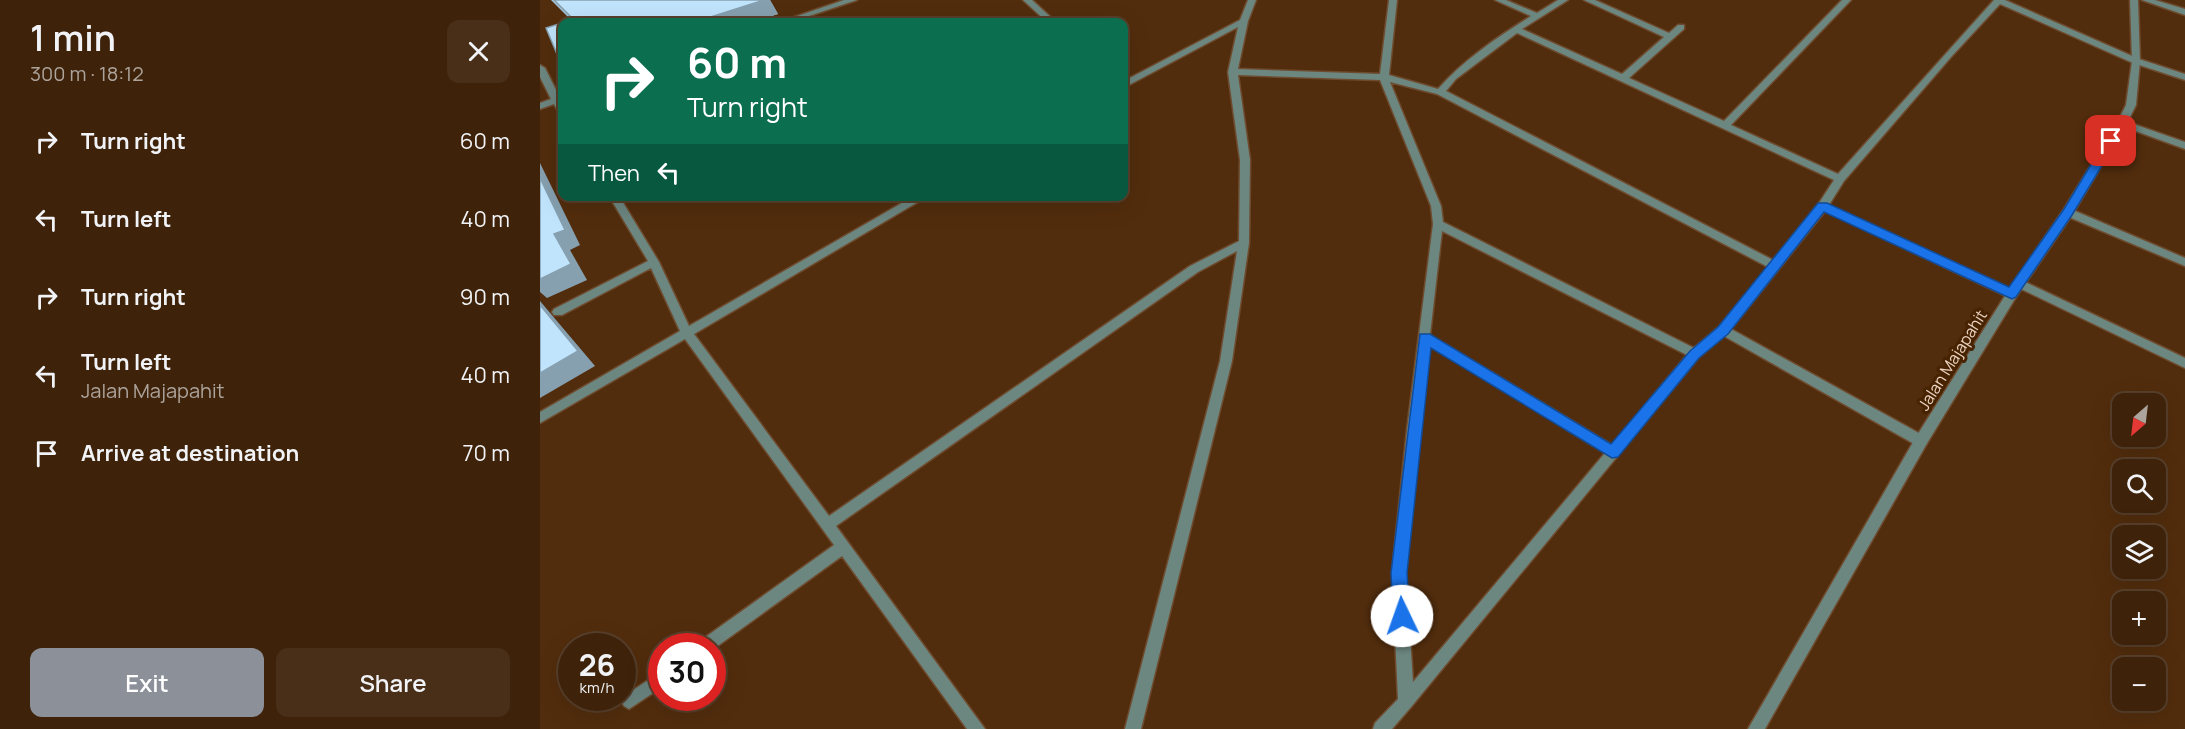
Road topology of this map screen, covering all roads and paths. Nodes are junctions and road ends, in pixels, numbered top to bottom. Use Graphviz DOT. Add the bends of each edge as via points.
graph roads {
  1 [pos="853,0"];
  2 [pos="1026,0"];
  3 [pos="1252,0"];
  4 [pos="1393,0"];
  5 [pos="1499,0"];
  6 [pos="1564,0"];
  7 [pos="1588,0"];
  8 [pos="1847,0"];
  9 [pos="1998,0"];
  10 [pos="2134,0"];
  11 [pos="2146,0"];
  12 [pos="2185,12"];
  13 [pos="1536,15"];
  14 [pos="797,18"];
  15 [pos="1047,18"];
  16 [pos="1244,21"];
  17 [pos="1681,27"];
  18 [pos="1516,29"];
  19 [pos="1671,37"];
  20 [pos="2136,61"];
  21 [pos="540,68"];
  22 [pos="1233,72"];
  23 [pos="1384,77"];
  24 [pos="2185,77"];
  25 [pos="1622,79"];
  26 [pos="1128,82"];
  27 [pos="1440,92"];
  28 [pos="558,97"];
  29 [pos="558,99"];
  30 [pos="540,106"];
  31 [pos="2122,123"];
  32 [pos="1725,126"];
  33 [pos="2185,146"];
  34 [pos="1840,179"];
  35 [pos="617,201"];
  36 [pos="914,201"];
  37 [pos="1822,206"];
  38 [pos="2068,212"];
  39 [pos="1438,224"];
  40 [pos="1244,243"];
  41 [pos="654,262"];
  42 [pos="2185,262"];
  43 [pos="1775,266"];
  44 [pos="2015,289"];
  45 [pos="558,312"];
  46 [pos="1723,330"];
  47 [pos="687,333"];
  48 [pos="1425,338"];
  49 [pos="1695,354"];
  50 [pos="2185,363"];
  51 [pos="540,418"];
  52 [pos="1922,441"];
  53 [pos="1612,452"];
  54 [pos="828,524"];
  55 [pos="844,546"];
  56 [pos="723,633"];
  57 [pos="1406,702"];
  58 [pos="977,729"];
  59 [pos="1133,729"];
  60 [pos="1381,729"];
  61 [pos="1756,729"];
  1 -- 14 [label="street"];
  2 -- 15 [label="street"];
  3 -- 16 [label="street"];
  4 -- 23 [label="street"];
  5 -- 13 [label="street"];
  6 -- 13 [label="street"];
  7 -- 19 [label="street"];
  8 -- 32 [label="street"];
  9 -- 20 [label="street"];
  9 -- 34 [label="street"];
  10 -- 20 [label="street, Jalan Majapahit"];
  11 -- 12 [label="street"];
  13 -- 18 [label="street"];
  16 -- 22 [label="street"];
  16 -- 26 [label="street"];
  17 -- 19 [label="street"];
  18 -- 25 [label="street"];
  18 -- 27 [label="street"];
  19 -- 25 [label="street"];
  20 -- 24 [label="street"];
  20 -- 31 [label="street, Jalan Majapahit" via="2131,105"];
  21 -- 28 [label="street"];
  22 -- 23 [label="street"];
  22 -- 40 [label="street" via="1245,160"];
  23 -- 27 [label="street"];
  23 -- 39 [label="street" via="1436,206"];
  25 -- 32 [label="street"];
  27 -- 43 [label="street"];
  29 -- 30 [label="street"];
  31 -- 33 [label="street"];
  31 -- 38 [label="street, Jalan Majapahit"];
  32 -- 34 [label="street"];
  34 -- 37 [label="street"];
  35 -- 41 [label="street"];
  36 -- 47 [label="street"];
  37 -- 43 [label="street"];
  37 -- 44 [label="street"];
  38 -- 42 [label="street"];
  38 -- 44 [label="street, Jalan Majapahit"];
  39 -- 48 [label="street"];
  39 -- 49 [label="street"];
  40 -- 54 [label="street" via="1194,269"];
  40 -- 59 [label="street" via="1226,361"];
  41 -- 45 [label="street"];
  41 -- 47 [label="street"];
  43 -- 46 [label="street"];
  44 -- 50 [label="street"];
  44 -- 52 [label="street, Jalan Majapahit"];
  46 -- 49 [label="street"];
  46 -- 52 [label="street"];
  47 -- 51 [label="street"];
  47 -- 54 [label="street"];
  48 -- 53 [label="street"];
  48 -- 57 [label="street" via="1399,573"];
  49 -- 53 [label="street"];
  52 -- 61 [label="street, Jalan Majapahit"];
  53 -- 57 [label="street"];
  54 -- 55 [label="street"];
  55 -- 56 [label="street"];
  55 -- 58 [label="street"];
  57 -- 60 [label="street"];
}
